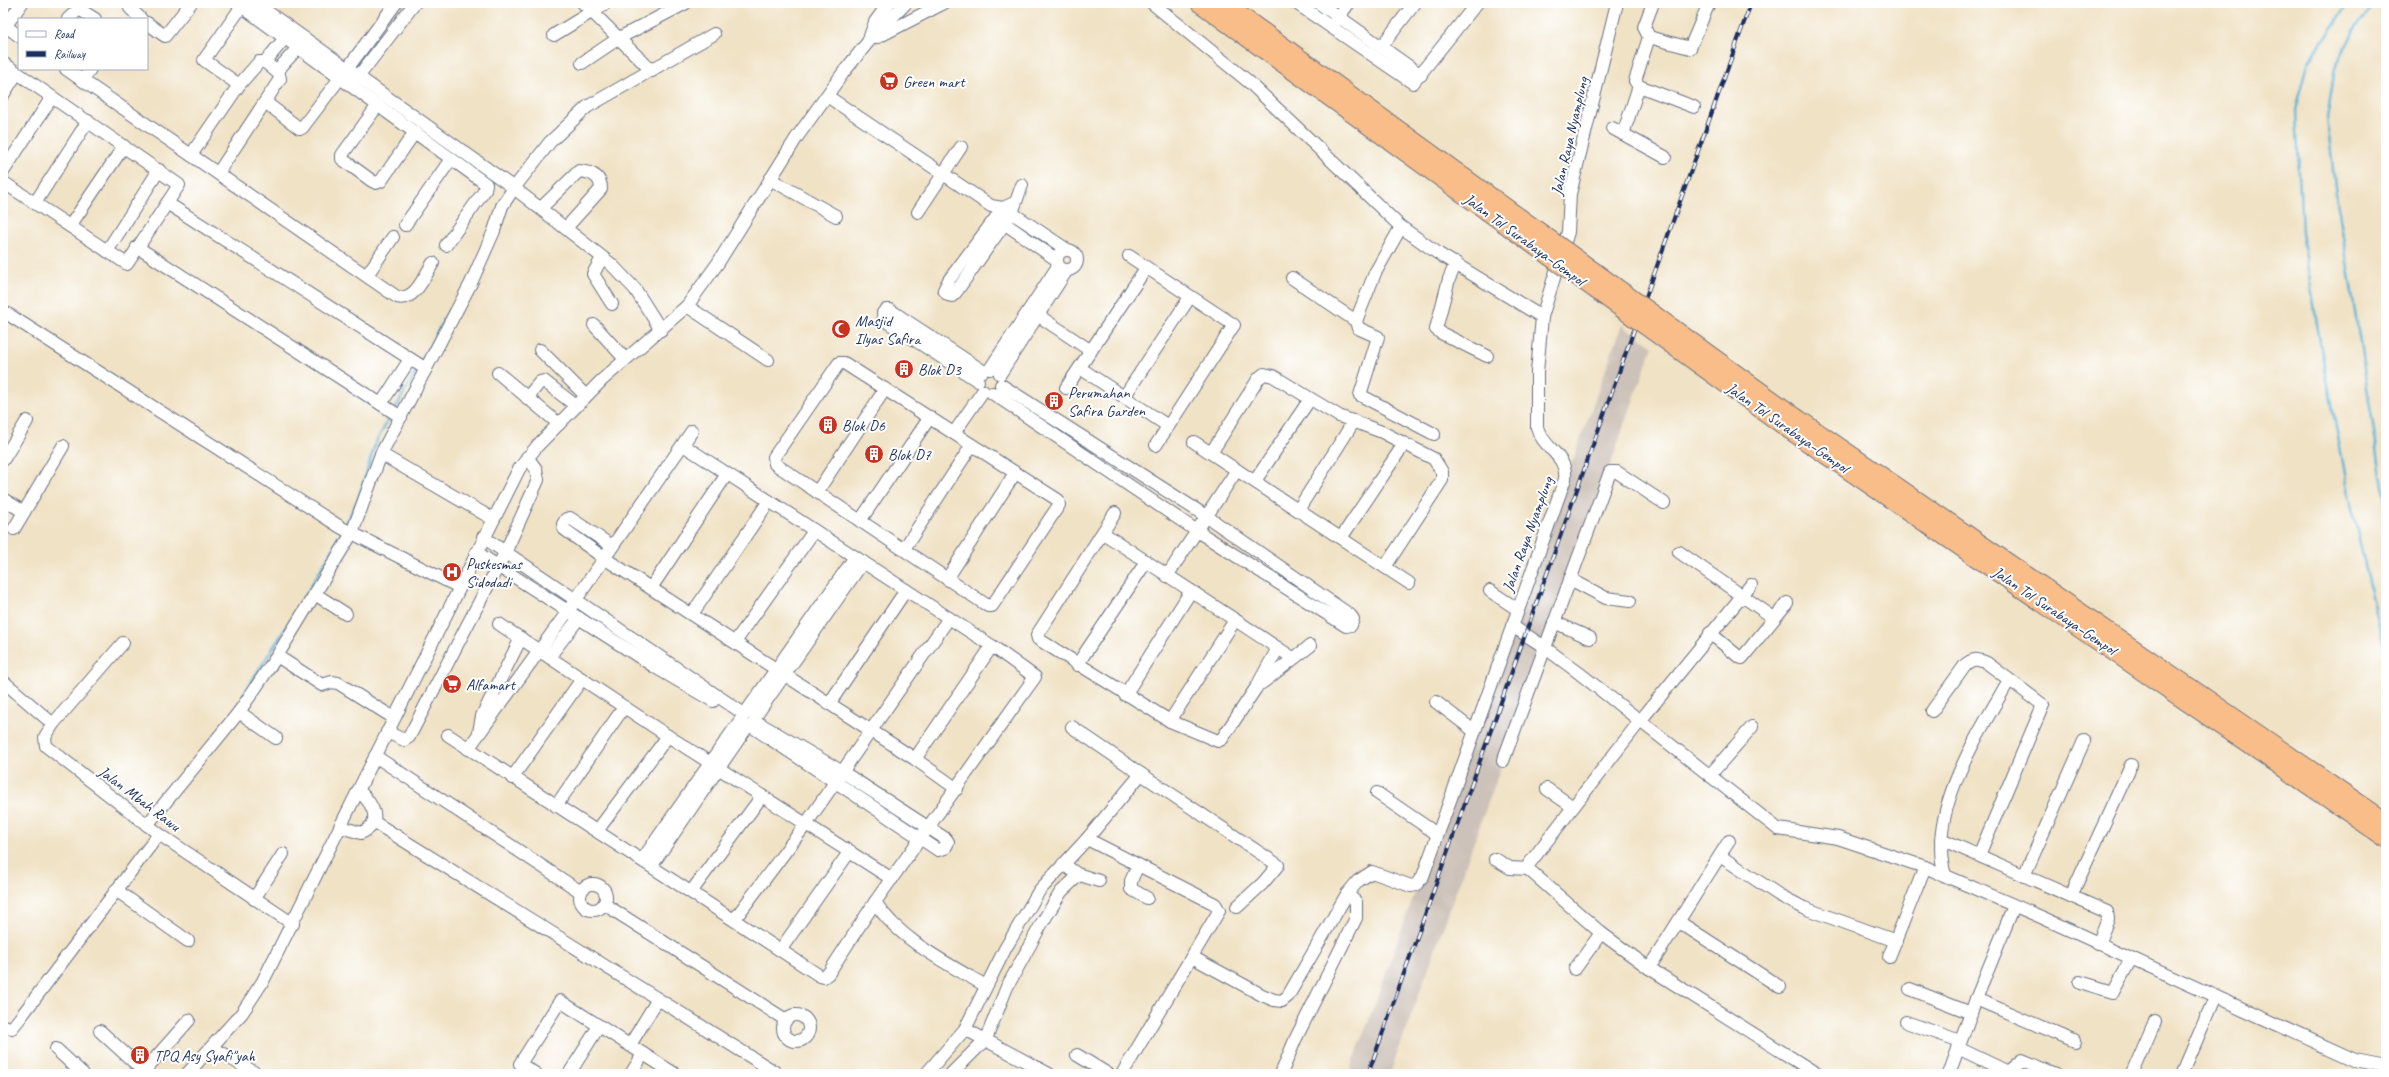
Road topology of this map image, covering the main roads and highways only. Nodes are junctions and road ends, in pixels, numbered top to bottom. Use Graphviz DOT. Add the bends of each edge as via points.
graph roads {
  1 [pos="1200,3"];
  2 [pos="1223,3"];
  3 [pos="1491,206"];
  4 [pos="1794,424"];
  5 [pos="2386,822"];
  6 [pos="2386,838"];
  1 -- 3 [label="highway, Jalan Tol Surabaya–Gempol"];
  2 -- 3 [label="highway, Jalan Tol Surabaya–Gempol"];
  3 -- 4 [label="highway, Jalan Tol Surabaya–Gempol, bridge"];
  4 -- 5 [label="highway, Jalan Tol Surabaya–Gempol"];
  4 -- 6 [label="highway, Jalan Tol Surabaya–Gempol"];
}
